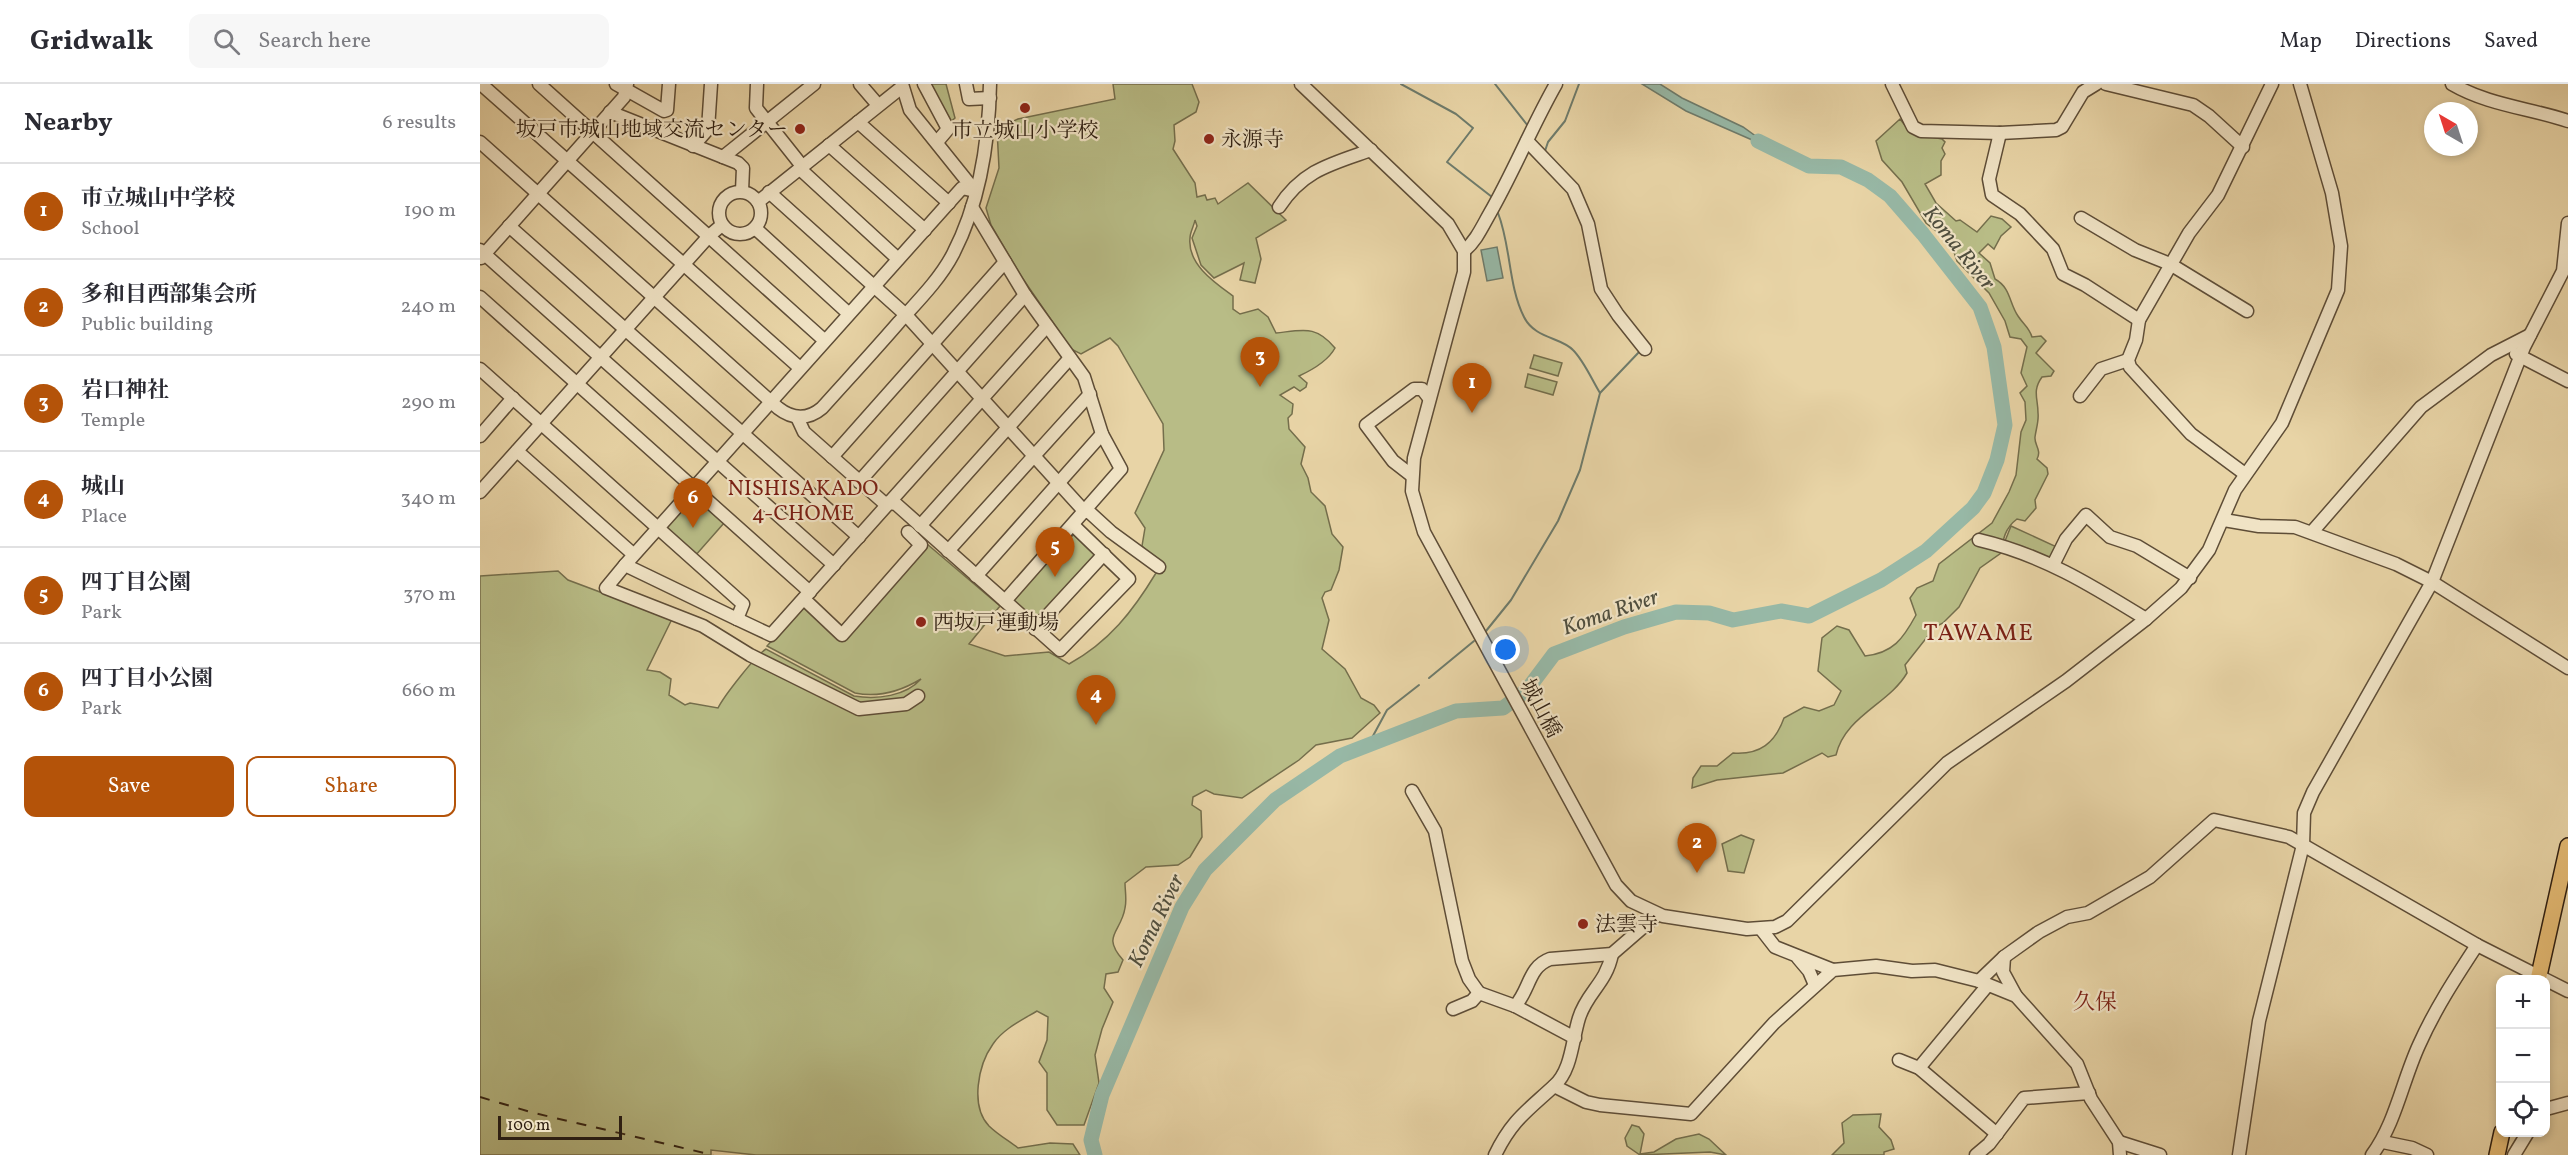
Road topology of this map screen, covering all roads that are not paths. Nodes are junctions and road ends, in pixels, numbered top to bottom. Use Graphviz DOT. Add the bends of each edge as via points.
graph roads {
  1 [pos="481,84"];
  2 [pos="539,84"];
  3 [pos="669,84"];
  4 [pos="711,84"];
  5 [pos="757,84"];
  6 [pos="860,84"];
  7 [pos="924,84"];
  8 [pos="966,84"];
  9 [pos="990,84"];
  10 [pos="1301,84"];
  11 [pos="1556,84"];
  12 [pos="1892,84"];
  13 [pos="2096,84"];
  14 [pos="2106,84"];
  15 [pos="2272,84"];
  16 [pos="2300,84"];
  17 [pos="2452,84"];
  18 [pos="624,86"];
  19 [pos="806,86"];
  20 [pos="902,86"];
  21 [pos="990,98"];
  22 [pos="878,105"];
  23 [pos="610,112"];
  24 [pos="2568,121"];
  25 [pos="766,122"];
  26 [pos="858,122"];
  27 [pos="593,132"];
  28 [pos="2000,133"];
  29 [pos="1527,141"];
  30 [pos="480,142"];
  31 [pos="937,142"];
  32 [pos="829,145"];
  33 [pos="693,146"];
  34 [pos="2242,147"];
  35 [pos="1371,150"];
  36 [pos="723,157"];
  37 [pos="568,160"];
  38 [pos="801,167"];
  39 [pos="742,191"];
  40 [pos="975,191"];
  41 [pos="769,192"];
  42 [pos="538,194"];
  43 [pos="758,202"];
  44 [pos="949,203"];
  45 [pos="972,207"];
  46 [pos="1279,207"];
  47 [pos="2080,218"];
  48 [pos="2568,223"];
  49 [pos="722,225"];
  50 [pos="509,226"];
  51 [pos="755,228"];
  52 [pos="925,230"];
  53 [pos="709,236"];
  54 [pos="1464,251"];
  55 [pos="482,254"];
  56 [pos="898,259"];
  57 [pos="1005,262"];
  58 [pos="2170,264"];
  59 [pos="683,265"];
  60 [pos="2565,272"];
  61 [pos="873,285"];
  62 [pos="1025,295"];
  63 [pos="480,297"];
  64 [pos="653,299"];
  65 [pos="2247,311"];
  66 [pos="848,313"];
  67 [pos="906,315"];
  68 [pos="2139,320"];
  69 [pos="1047,326"];
  70 [pos="626,330"];
  71 [pos="2530,335"];
  72 [pos="825,340"];
  73 [pos="932,344"];
  74 [pos="2504,347"];
  75 [pos="1645,349"];
  76 [pos="601,358"];
  77 [pos="1070,358"];
  78 [pos="2522,358"];
  79 [pos="2128,360"];
  80 [pos="800,368"];
  81 [pos="957,371"];
  82 [pos="482,374"];
  83 [pos="2568,381"];
  84 [pos="577,385"];
  85 [pos="1090,394"];
  86 [pos="2080,396"];
  87 [pos="981,398"];
  88 [pos="1430,398"];
  89 [pos="513,399"];
  90 [pos="771,402"];
  91 [pos="797,417"];
  92 [pos="541,424"];
  93 [pos="1008,427"];
  94 [pos="742,433"];
  95 [pos="1102,434"];
  96 [pos="480,436"];
  97 [pos="517,451"];
  98 [pos="1034,456"];
  99 [pos="832,457"];
  100 [pos="717,461"];
  101 [pos="2245,474"];
  102 [pos="1412,475"];
  103 [pos="859,482"];
  104 [pos="1059,483"];
  105 [pos="693,488"];
  106 [pos="480,492"];
  107 [pos="890,508"];
  108 [pos="1086,511"];
  109 [pos="2223,520"];
  110 [pos="1073,525"];
  111 [pos="920,526"];
  112 [pos="659,527"];
  113 [pos="908,532"];
  114 [pos="2312,532"];
  115 [pos="859,537"];
  116 [pos="1979,540"];
  117 [pos="948,551"];
  118 [pos="1104,554"];
  119 [pos="629,559"];
  120 [pos="834,565"];
  121 [pos="2053,565"];
  122 [pos="1159,567"];
  123 [pos="976,576"];
  124 [pos="2190,578"];
  125 [pos="2432,582"];
  126 [pos="807,596"];
  127 [pos="1005,602"];
  128 [pos="737,619"];
  129 [pos="2146,619"];
  130 [pos="1035,629"];
  131 [pos="2568,668"];
  132 [pos="918,696"];
  133 [pos="1412,791"];
  134 [pos="2303,845"];
  135 [pos="2568,846"];
  136 [pos="1657,915"];
  137 [pos="1761,929"];
  138 [pos="2477,945"];
  139 [pos="1612,954"];
  140 [pos="1797,957"];
  141 [pos="2004,957"];
  142 [pos="1833,970"];
  143 [pos="2532,975"];
  144 [pos="2539,975"];
  145 [pos="2550,983"];
  146 [pos="1983,984"];
  147 [pos="1815,986"];
  148 [pos="2568,991"];
  149 [pos="1479,993"];
  150 [pos="2016,996"];
  151 [pos="1515,1006"];
  152 [pos="1453,1009"];
  153 [pos="1575,1038"];
  154 [pos="1899,1060"];
  155 [pos="1919,1068"];
  156 [pos="1554,1086"];
  157 [pos="2089,1093"];
  158 [pos="2568,1102"];
  159 [pos="2550,1108"];
  160 [pos="1997,1134"];
  161 [pos="2501,1137"];
  162 [pos="2525,1137"];
  163 [pos="2119,1142"];
  164 [pos="2383,1142"];
  165 [pos="1495,1155"];
  166 [pos="1976,1155"];
  167 [pos="2120,1155"];
  168 [pos="2160,1155"];
  169 [pos="2239,1155"];
  170 [pos="2372,1155"];
  171 [pos="2427,1155"];
  172 [pos="2497,1155"];
  173 [pos="2514,1155"];
  1 -- 37 [label="street"];
  2 -- 27 [label="street"];
  3 -- 18 [label="street" via="664,111"];
  4 -- 33 [label="street" via="708,129"];
  5 -- 25 [label="street" via="755,106"];
  6 -- 22 [label="street"];
  7 -- 31 [label="street" via="948,129"];
  8 -- 21 [label="street" via="969,99"];
  9 -- 21 [label="street"];
  10 -- 35 [label="street"];
  11 -- 29 [label="street"];
  12 -- 28 [label="street" via="1913,127 1922,131"];
  13 -- 28 [label="street" via="2083,92 2062,127"];
  14 -- 34 [label="street" via="2193,105"];
  15 -- 34 [label="street"];
  16 -- 101 [label="street" via="2332,193 2341,246 2340,277 2334,305 2282,423"];
  17 -- 24 [label="street" via="2499,104"];
  18 -- 23 [label="street"];
  19 -- 25 [label="street"];
  20 -- 22 [label="street"];
  20 -- 31 [label="street" via="910,110"];
  21 -- 40 [label="street" via="984,157"];
  22 -- 26 [label="street"];
  23 -- 27 [label="street"];
  23 -- 33 [label="street"];
  25 -- 36 [label="street"];
  25 -- 38 [label="street"];
  26 -- 32 [label="street"];
  26 -- 44 [label="street"];
  27 -- 37 [label="street"];
  27 -- 53 [label="street"];
  28 -- 68 [label="street" via="1989,179 1992,195 2020,214 2053,249 2063,274"];
  29 -- 54 [label="street" via="1472,245"];
  29 -- 75 [label="street" via="1574,189 1588,224 1601,289"];
  30 -- 42 [label="street"];
  31 -- 40 [label="street"];
  32 -- 38 [label="street"];
  32 -- 52 [label="street"];
  33 -- 36 [label="street"];
  34 -- 58 [label="street" via="2218,195"];
  35 -- 46 [label="street" via="1309,174 1293,187"];
  35 -- 54 [label="street" via="1448,224"];
  36 -- 39 [label="street" via="743,168"];
  37 -- 42 [label="street"];
  37 -- 59 [label="street"];
  38 -- 41 [label="street"];
  38 -- 56 [label="street"];
  39 -- 43 [label="street"];
  39 -- 49 [label="street" via="723,200 719,212"];
  40 -- 44 [label="street" via="962,188"];
  40 -- 45 [label="street"];
  41 -- 43 [label="street"];
  41 -- 61 [label="street"];
  42 -- 50 [label="street"];
  42 -- 64 [label="street"];
  43 -- 51 [label="street" via="761,215"];
  44 -- 52 [label="street"];
  45 -- 57 [label="street"];
  45 -- 67 [label="street" via="944,269"];
  47 -- 58 [label="street" via="2135,250"];
  48 -- 60 [label="street"];
  49 -- 51 [label="street" via="740,234"];
  49 -- 53 [label="street"];
  50 -- 55 [label="street"];
  50 -- 70 [label="street"];
  51 -- 66 [label="street"];
  52 -- 56 [label="street"];
  53 -- 59 [label="street"];
  53 -- 72 [label="street"];
  54 -- 88 [label="street, 城山橋" via="1464,272"];
  55 -- 76 [label="street"];
  56 -- 61 [label="street"];
  57 -- 62 [label="street"];
  57 -- 73 [label="street"];
  58 -- 65 [label="street"];
  58 -- 68 [label="street"];
  59 -- 64 [label="street"];
  59 -- 80 [label="street"];
  60 -- 71 [label="street"];
  61 -- 66 [label="street"];
  61 -- 67 [label="street"];
  62 -- 69 [label="street"];
  62 -- 81 [label="street"];
  63 -- 84 [label="street"];
  64 -- 70 [label="street"];
  64 -- 90 [label="street"];
  66 -- 72 [label="street"];
  67 -- 73 [label="street"];
  67 -- 91 [label="street" via="822,408"];
  68 -- 79 [label="street"];
  69 -- 77 [label="street"];
  69 -- 87 [label="street"];
  70 -- 76 [label="street"];
  70 -- 94 [label="street"];
  71 -- 74 [label="street"];
  71 -- 78 [label="street"];
  72 -- 80 [label="street"];
  73 -- 81 [label="street"];
  73 -- 99 [label="street"];
  74 -- 78 [label="street"];
  74 -- 114 [label="street" via="2421,407"];
  76 -- 84 [label="street"];
  76 -- 100 [label="street"];
  77 -- 85 [label="street" via="1084,377"];
  77 -- 93 [label="street"];
  78 -- 83 [label="street"];
  78 -- 125 [label="street"];
  79 -- 86 [label="street" via="2101,369"];
  79 -- 101 [label="street" via="2175,419"];
  80 -- 90 [label="street"];
  81 -- 87 [label="street"];
  81 -- 103 [label="street"];
  82 -- 89 [label="street"];
  84 -- 92 [label="street"];
  84 -- 105 [label="street"];
  85 -- 95 [label="street"];
  85 -- 98 [label="street"];
  87 -- 93 [label="street"];
  87 -- 107 [label="street"];
  88 -- 102 [label="street, 城山橋"];
  88 -- 102 [label="street" via="1422,389 1414,389 1366,425 1393,461"];
  89 -- 92 [label="street"];
  89 -- 96 [label="street"];
  90 -- 91 [label="street"];
  90 -- 94 [label="street"];
  91 -- 99 [label="street" via="804,432"];
  92 -- 97 [label="street"];
  92 -- 112 [label="street"];
  93 -- 98 [label="street"];
  93 -- 111 [label="street"];
  94 -- 100 [label="street"];
  94 -- 115 [label="street"];
  95 -- 104 [label="street"];
  95 -- 108 [label="street" via="1121,469"];
  97 -- 106 [label="street"];
  97 -- 119 [label="street"];
  98 -- 104 [label="street"];
  98 -- 117 [label="street"];
  99 -- 103 [label="street"];
  100 -- 105 [label="street"];
  100 -- 120 [label="street"];
  101 -- 109 [label="street"];
  102 -- 136 [label="street, 城山橋" via="1420,525 1545,758 1616,885 1631,901"];
  103 -- 107 [label="street"];
  104 -- 108 [label="street"];
  104 -- 123 [label="street"];
  105 -- 112 [label="street"];
  105 -- 126 [label="street"];
  107 -- 111 [label="street" via="896,504"];
  107 -- 115 [label="street"];
  108 -- 110 [label="street"];
  108 -- 122 [label="street"];
  109 -- 114 [label="street"];
  109 -- 124 [label="street"];
  110 -- 118 [label="street"];
  110 -- 127 [label="street"];
  111 -- 117 [label="street"];
  112 -- 119 [label="street"];
  112 -- 128 [label="street" via="743,604"];
  113 -- 126 [label="street" via="921,545 842,635"];
  114 -- 125 [label="street"];
  115 -- 120 [label="street"];
  116 -- 121 [label="street" via="2016,549"];
  117 -- 123 [label="street"];
  118 -- 130 [label="street"];
  118 -- 130 [label="street" via="1129,579 1060,650"];
  119 -- 128 [label="street"];
  119 -- 132 [label="street" via="607,584 607,591 703,626 750,655 859,709 906,704"];
  120 -- 126 [label="street"];
  121 -- 124 [label="street" via="2066,538 2086,515 2110,537 2137,546"];
  121 -- 129 [label="street"];
  123 -- 127 [label="street"];
  124 -- 129 [label="street"];
  125 -- 131 [label="street"];
  125 -- 134 [label="street" via="2313,792 2304,813"];
  126 -- 128 [label="street" via="771,634"];
  127 -- 130 [label="street"];
  129 -- 137 [label="street" via="2066,681 1956,755 1790,918 1775,927"];
  133 -- 149 [label="street" via="1435,831 1462,961"];
  134 -- 138 [label="street"];
  134 -- 141 [label="street" via="2289,837 2214,820 2150,877 2088,913 2054,923"];
  134 -- 169 [label="street" via="2259,1021"];
  135 -- 144 [label="main road"];
  136 -- 137 [label="street, 城山橋"];
  136 -- 139 [label="street"];
  137 -- 140 [label="street" via="1775,947"];
  138 -- 143 [label="street"];
  138 -- 164 [label="street" via="2440,1002 2419,1045"];
  139 -- 151 [label="street" via="1541,962"];
  139 -- 153 [label="street" via="1608,973 1579,1018"];
  140 -- 142 [label="street"];
  140 -- 147 [label="street"];
  141 -- 146 [label="street"];
  141 -- 150 [label="street" via="2003,972"];
  142 -- 146 [label="street" via="1876,966 1935,970"];
  142 -- 147 [label="street"];
  145 -- 148 [label="street"];
  146 -- 150 [label="street"];
  146 -- 155 [label="street"];
  147 -- 156 [label="street" via="1774,1023 1691,1114 1600,1105"];
  149 -- 151 [label="street"];
  149 -- 152 [label="street" via="1472,1001"];
  150 -- 157 [label="street" via="2068,1052"];
  151 -- 153 [label="street"];
  153 -- 156 [label="street" via="1568,1062"];
  154 -- 155 [label="street"];
  155 -- 160 [label="street"];
  156 -- 165 [label="street" via="1509,1128"];
  157 -- 160 [label="street" via="2024,1098"];
  157 -- 163 [label="street"];
  158 -- 159 [label="street"];
  160 -- 166 [label="street"];
  161 -- 172 [label="main road"];
  162 -- 173 [label="street"];
  163 -- 167 [label="street"];
  163 -- 168 [label="street"];
  164 -- 170 [label="street"];
  164 -- 171 [label="street"];
}
